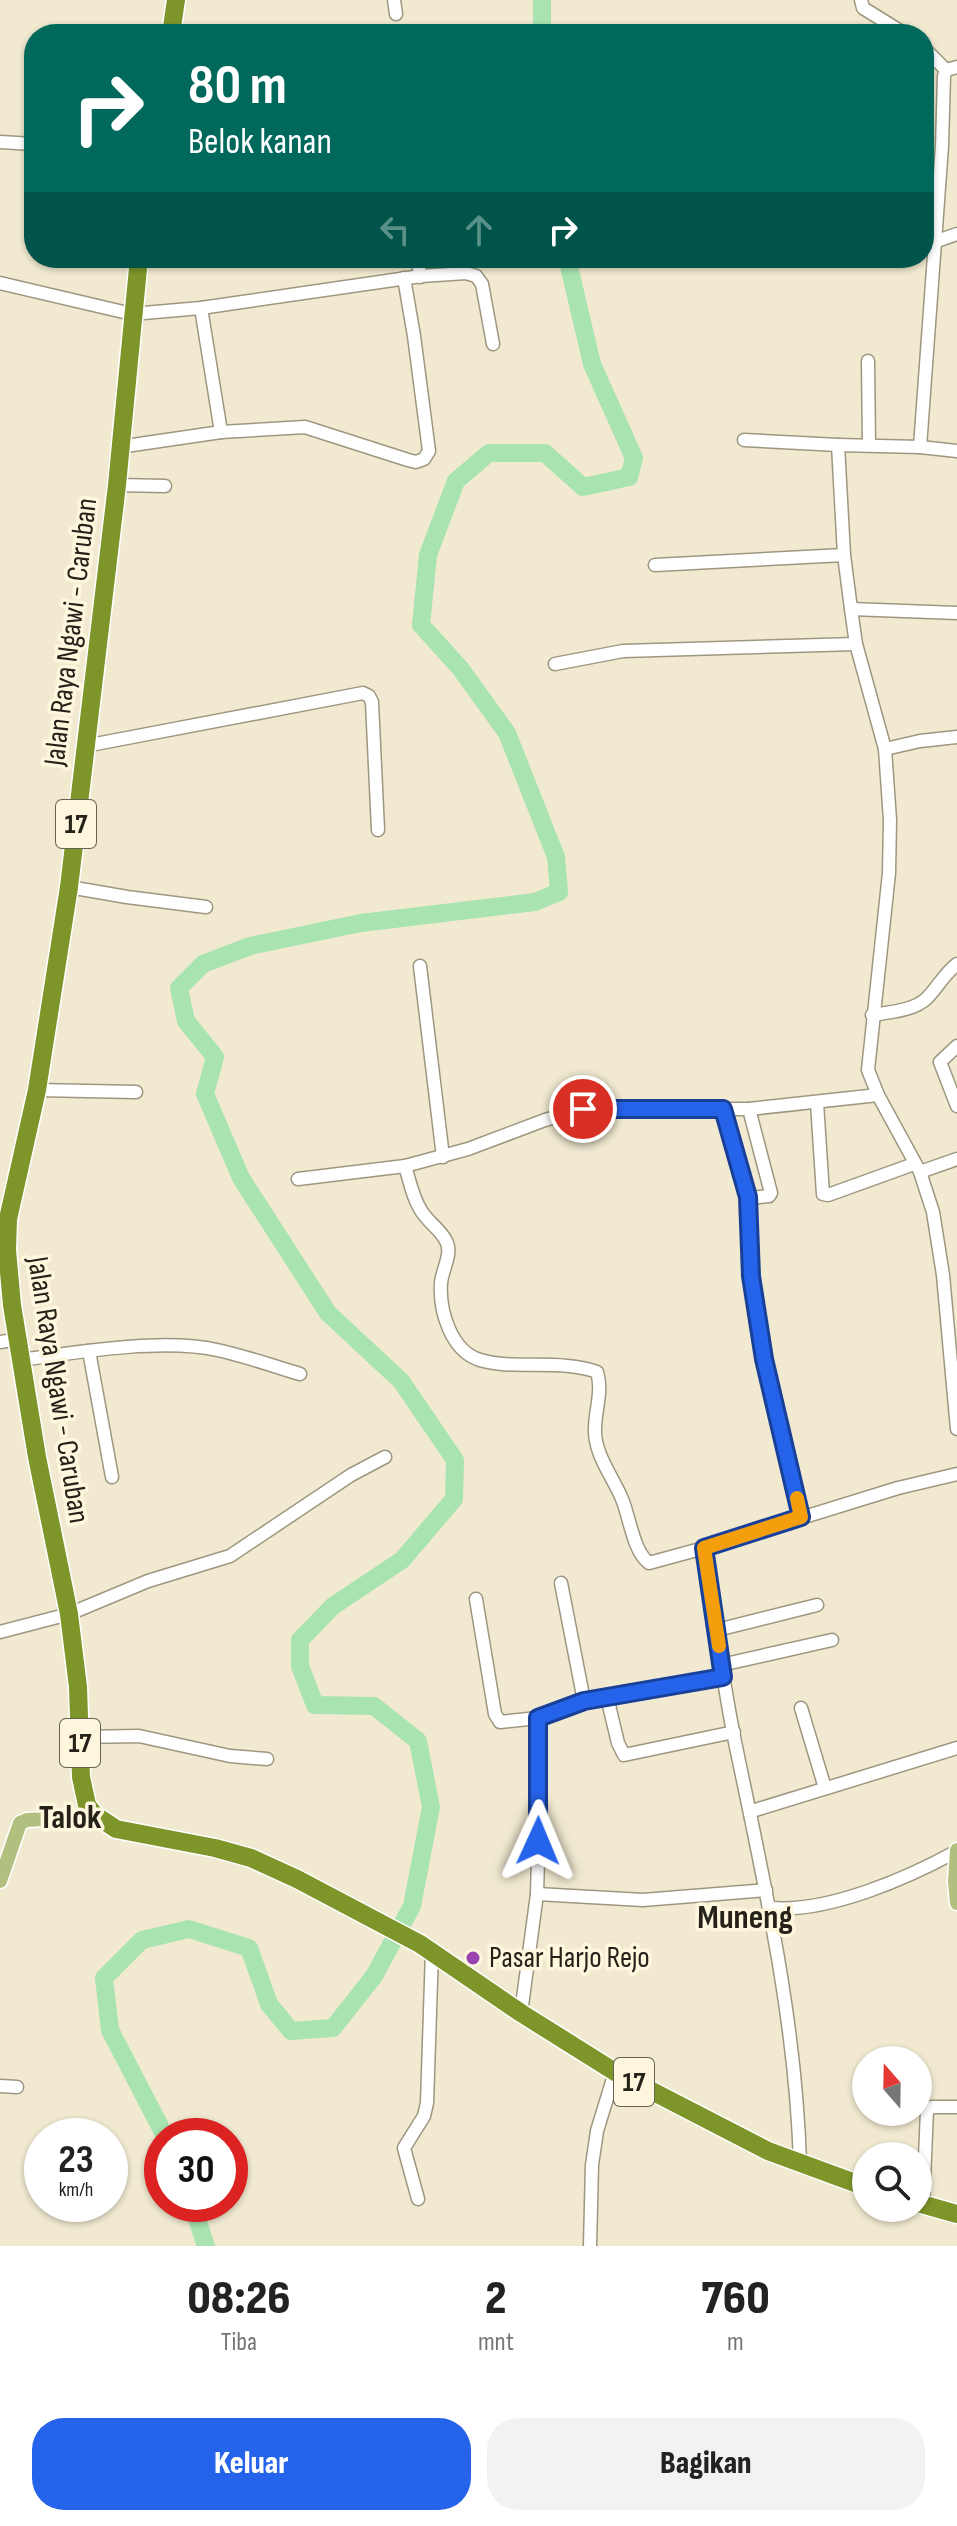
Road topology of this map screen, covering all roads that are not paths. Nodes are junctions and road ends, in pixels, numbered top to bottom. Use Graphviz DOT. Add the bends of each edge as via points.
graph roads {
  1 [pos="176,0"];
  2 [pos="861,0"];
  3 [pos="172,24"];
  4 [pos="889,24"];
  5 [pos="934,55"];
  6 [pos="952,68"];
  7 [pos="0,142"];
  8 [pos="24,143"];
  9 [pos="957,234"];
  10 [pos="934,242"];
  11 [pos="138,268"];
  12 [pos="419,268"];
  13 [pos="932,268"];
  14 [pos="420,277"];
  15 [pos="404,278"];
  16 [pos="0,283"];
  17 [pos="201,308"];
  18 [pos="132,314"];
  19 [pos="493,344"];
  20 [pos="868,361"];
  21 [pos="221,432"];
  22 [pos="744,440"];
  23 [pos="838,445"];
  24 [pos="869,445"];
  25 [pos="119,447"];
  26 [pos="920,447"];
  27 [pos="957,451"];
  28 [pos="117,485"];
  29 [pos="165,486"];
  30 [pos="844,555"];
  31 [pos="655,565"];
  32 [pos="851,609"];
  33 [pos="957,613"];
  34 [pos="856,644"];
  35 [pos="555,664"];
  36 [pos="957,737"];
  37 [pos="85,746"];
  38 [pos="885,749"];
  39 [pos="378,830"];
  40 [pos="69,887"];
  41 [pos="206,907"];
  42 [pos="957,964"];
  43 [pos="420,966"];
  44 [pos="872,1015"];
  45 [pos="957,1046"];
  46 [pos="37,1090"];
  47 [pos="136,1092"];
  48 [pos="878,1095"];
  49 [pos="817,1103"];
  50 [pos="957,1106"];
  51 [pos="723,1109"];
  52 [pos="749,1109"];
  53 [pos="443,1157"];
  54 [pos="957,1159"];
  55 [pos="405,1166"];
  56 [pos="917,1168"];
  57 [pos="298,1179"];
  58 [pos="748,1197"];
  59 [pos="957,1273"];
  60 [pos="943,1275"];
  61 [pos="9,1340"];
  62 [pos="89,1351"];
  63 [pos="21,1360"];
  64 [pos="300,1374"];
  65 [pos="954,1382"];
  66 [pos="957,1429"];
  67 [pos="385,1457"];
  68 [pos="957,1474"];
  69 [pos="112,1477"];
  70 [pos="801,1517"];
  71 [pos="704,1548"];
  72 [pos="561,1583"];
  73 [pos="476,1599"];
  74 [pos="817,1605"];
  75 [pos="69,1614"];
  76 [pos="717,1630"];
  77 [pos="0,1632"];
  78 [pos="832,1640"];
  79 [pos="722,1671"];
  80 [pos="607,1697"];
  81 [pos="584,1701"];
  82 [pos="801,1708"];
  83 [pos="538,1718"];
  84 [pos="734,1732"];
  85 [pos="80,1737"];
  86 [pos="957,1748"];
  87 [pos="267,1759"];
  88 [pos="825,1788"];
  89 [pos="84,1795"];
  90 [pos="752,1811"];
  91 [pos="70,1817"];
  92 [pos="109,1824"];
  93 [pos="957,1851"];
  94 [pos="0,1881"];
  95 [pos="766,1890"];
  96 [pos="537,1894"];
  97 [pos="957,1903"];
  98 [pos="771,1908"];
  99 [pos="426,1948"];
  100 [pos="521,2013"];
  101 [pos="615,2072"];
  102 [pos="0,2086"];
  103 [pos="17,2087"];
  104 [pos="957,2107"];
  105 [pos="925,2142"];
  106 [pos="800,2164"];
  107 [pos="852,2182"];
  108 [pos="418,2199"];
  109 [pos="932,2207"];
  110 [pos="957,2214"];
  111 [pos="590,2246"];
  1 -- 3 [label="highway"];
  2 -- 4 [label="street" via="863,8"];
  5 -- 6 [label="street"];
  6 -- 10 [label="street"];
  7 -- 8 [label="street"];
  9 -- 10 [label="street"];
  11 -- 18 [label="highway, Jalan Raya Ngawi - Caruban / 17"];
  12 -- 14 [label="street"];
  13 -- 26 [label="street"];
  14 -- 15 [label="street"];
  14 -- 19 [label="street" via="476,276"];
  15 -- 17 [label="street"];
  15 -- 21 [label="street" via="429,451 424,459 408,460 305,427"];
  16 -- 18 [label="street"];
  17 -- 18 [label="street"];
  17 -- 21 [label="street"];
  18 -- 25 [label="highway, Jalan Raya Ngawi - Caruban / 17"];
  20 -- 24 [label="street"];
  21 -- 25 [label="street"];
  22 -- 23 [label="street"];
  23 -- 24 [label="street"];
  23 -- 30 [label="street"];
  24 -- 26 [label="street"];
  25 -- 28 [label="highway, Jalan Raya Ngawi - Caruban / 17"];
  26 -- 27 [label="street"];
  28 -- 29 [label="street"];
  28 -- 37 [label="highway, Jalan Raya Ngawi - Caruban / 17"];
  30 -- 31 [label="street"];
  30 -- 32 [label="street"];
  32 -- 33 [label="street"];
  32 -- 34 [label="street"];
  34 -- 35 [label="street" via="623,651"];
  34 -- 38 [label="street"];
  36 -- 38 [label="street"];
  37 -- 39 [label="street" via="363,693 372,702"];
  37 -- 40 [label="highway, Jalan Raya Ngawi - Caruban / 17"];
  38 -- 44 [label="street" via="889,873"];
  40 -- 41 [label="street"];
  40 -- 46 [label="highway, Jalan Raya Ngawi - Caruban / 17"];
  42 -- 44 [label="street" via="923,1002"];
  43 -- 53 [label="street"];
  44 -- 48 [label="street" via="868,1070"];
  45 -- 50 [label="street" via="940,1064"];
  46 -- 47 [label="street"];
  46 -- 61 [label="highway, Jalan Raya Ngawi - Caruban / 17" via="8,1219"];
  48 -- 49 [label="street"];
  48 -- 56 [label="street"];
  49 -- 52 [label="street"];
  49 -- 56 [label="street" via="825,1195"];
  51 -- 52 [label="street"];
  51 -- 53 [label="street" via="583,1109"];
  51 -- 58 [label="street"];
  52 -- 58 [label="street" via="771,1193"];
  53 -- 55 [label="street"];
  54 -- 56 [label="street"];
  55 -- 57 [label="street"];
  55 -- 71 [label="street" via="421,1210 449,1248 441,1298 454,1339 464,1352 481,1360 597,1372 596,1438 645,1560 654,1563"];
  56 -- 60 [label="street" via="933,1212"];
  58 -- 70 [label="street" via="751,1276 764,1359"];
  59 -- 60 [label="street"];
  60 -- 65 [label="street"];
  61 -- 63 [label="highway, Jalan Raya Ngawi - Caruban / 17"];
  62 -- 63 [label="street"];
  62 -- 64 [label="street" via="196,1347"];
  62 -- 69 [label="street"];
  63 -- 75 [label="highway, Jalan Raya Ngawi - Caruban / 17"];
  65 -- 66 [label="street"];
  67 -- 75 [label="street" via="230,1556 148,1581"];
  68 -- 70 [label="street"];
  70 -- 71 [label="street"];
  71 -- 76 [label="street"];
  72 -- 81 [label="street"];
  73 -- 83 [label="street" via="495,1714 506,1723"];
  74 -- 76 [label="street"];
  75 -- 77 [label="street"];
  75 -- 85 [label="highway, Jalan Raya Ngawi - Caruban / 17"];
  76 -- 79 [label="street"];
  78 -- 79 [label="street"];
  79 -- 80 [label="street"];
  79 -- 84 [label="street"];
  80 -- 81 [label="street"];
  80 -- 84 [label="street" via="624,1755"];
  81 -- 83 [label="street"];
  82 -- 88 [label="street"];
  83 -- 96 [label="street"];
  84 -- 90 [label="street"];
  85 -- 87 [label="street" via="139,1736"];
  85 -- 89 [label="highway, Jalan Raya Ngawi - Caruban / 17"];
  86 -- 88 [label="street"];
  88 -- 90 [label="street"];
  89 -- 91 [label="main road"];
  89 -- 92 [label="highway, 17" via="95,1815"];
  90 -- 95 [label="street"];
  91 -- 92 [label="main road"];
  91 -- 94 [label="main road" via="20,1823"];
  92 -- 99 [label="highway, 17" via="251,1858"];
  93 -- 97 [label="main road"];
  93 -- 98 [label="street" via="921,1871 859,1893 793,1910"];
  95 -- 96 [label="street" via="643,1900"];
  95 -- 98 [label="street"];
  96 -- 100 [label="street"];
  98 -- 106 [label="street" via="793,2045"];
  99 -- 100 [label="highway, 17"];
  99 -- 108 [label="street" via="427,2103 404,2148"];
  100 -- 101 [label="highway, 17"];
  101 -- 106 [label="highway, 17"];
  101 -- 111 [label="street" via="592,2165"];
  102 -- 103 [label="street"];
  104 -- 105 [label="street" via="927,2110"];
  106 -- 107 [label="highway, 17"];
  109 -- 110 [label="highway"];
}
